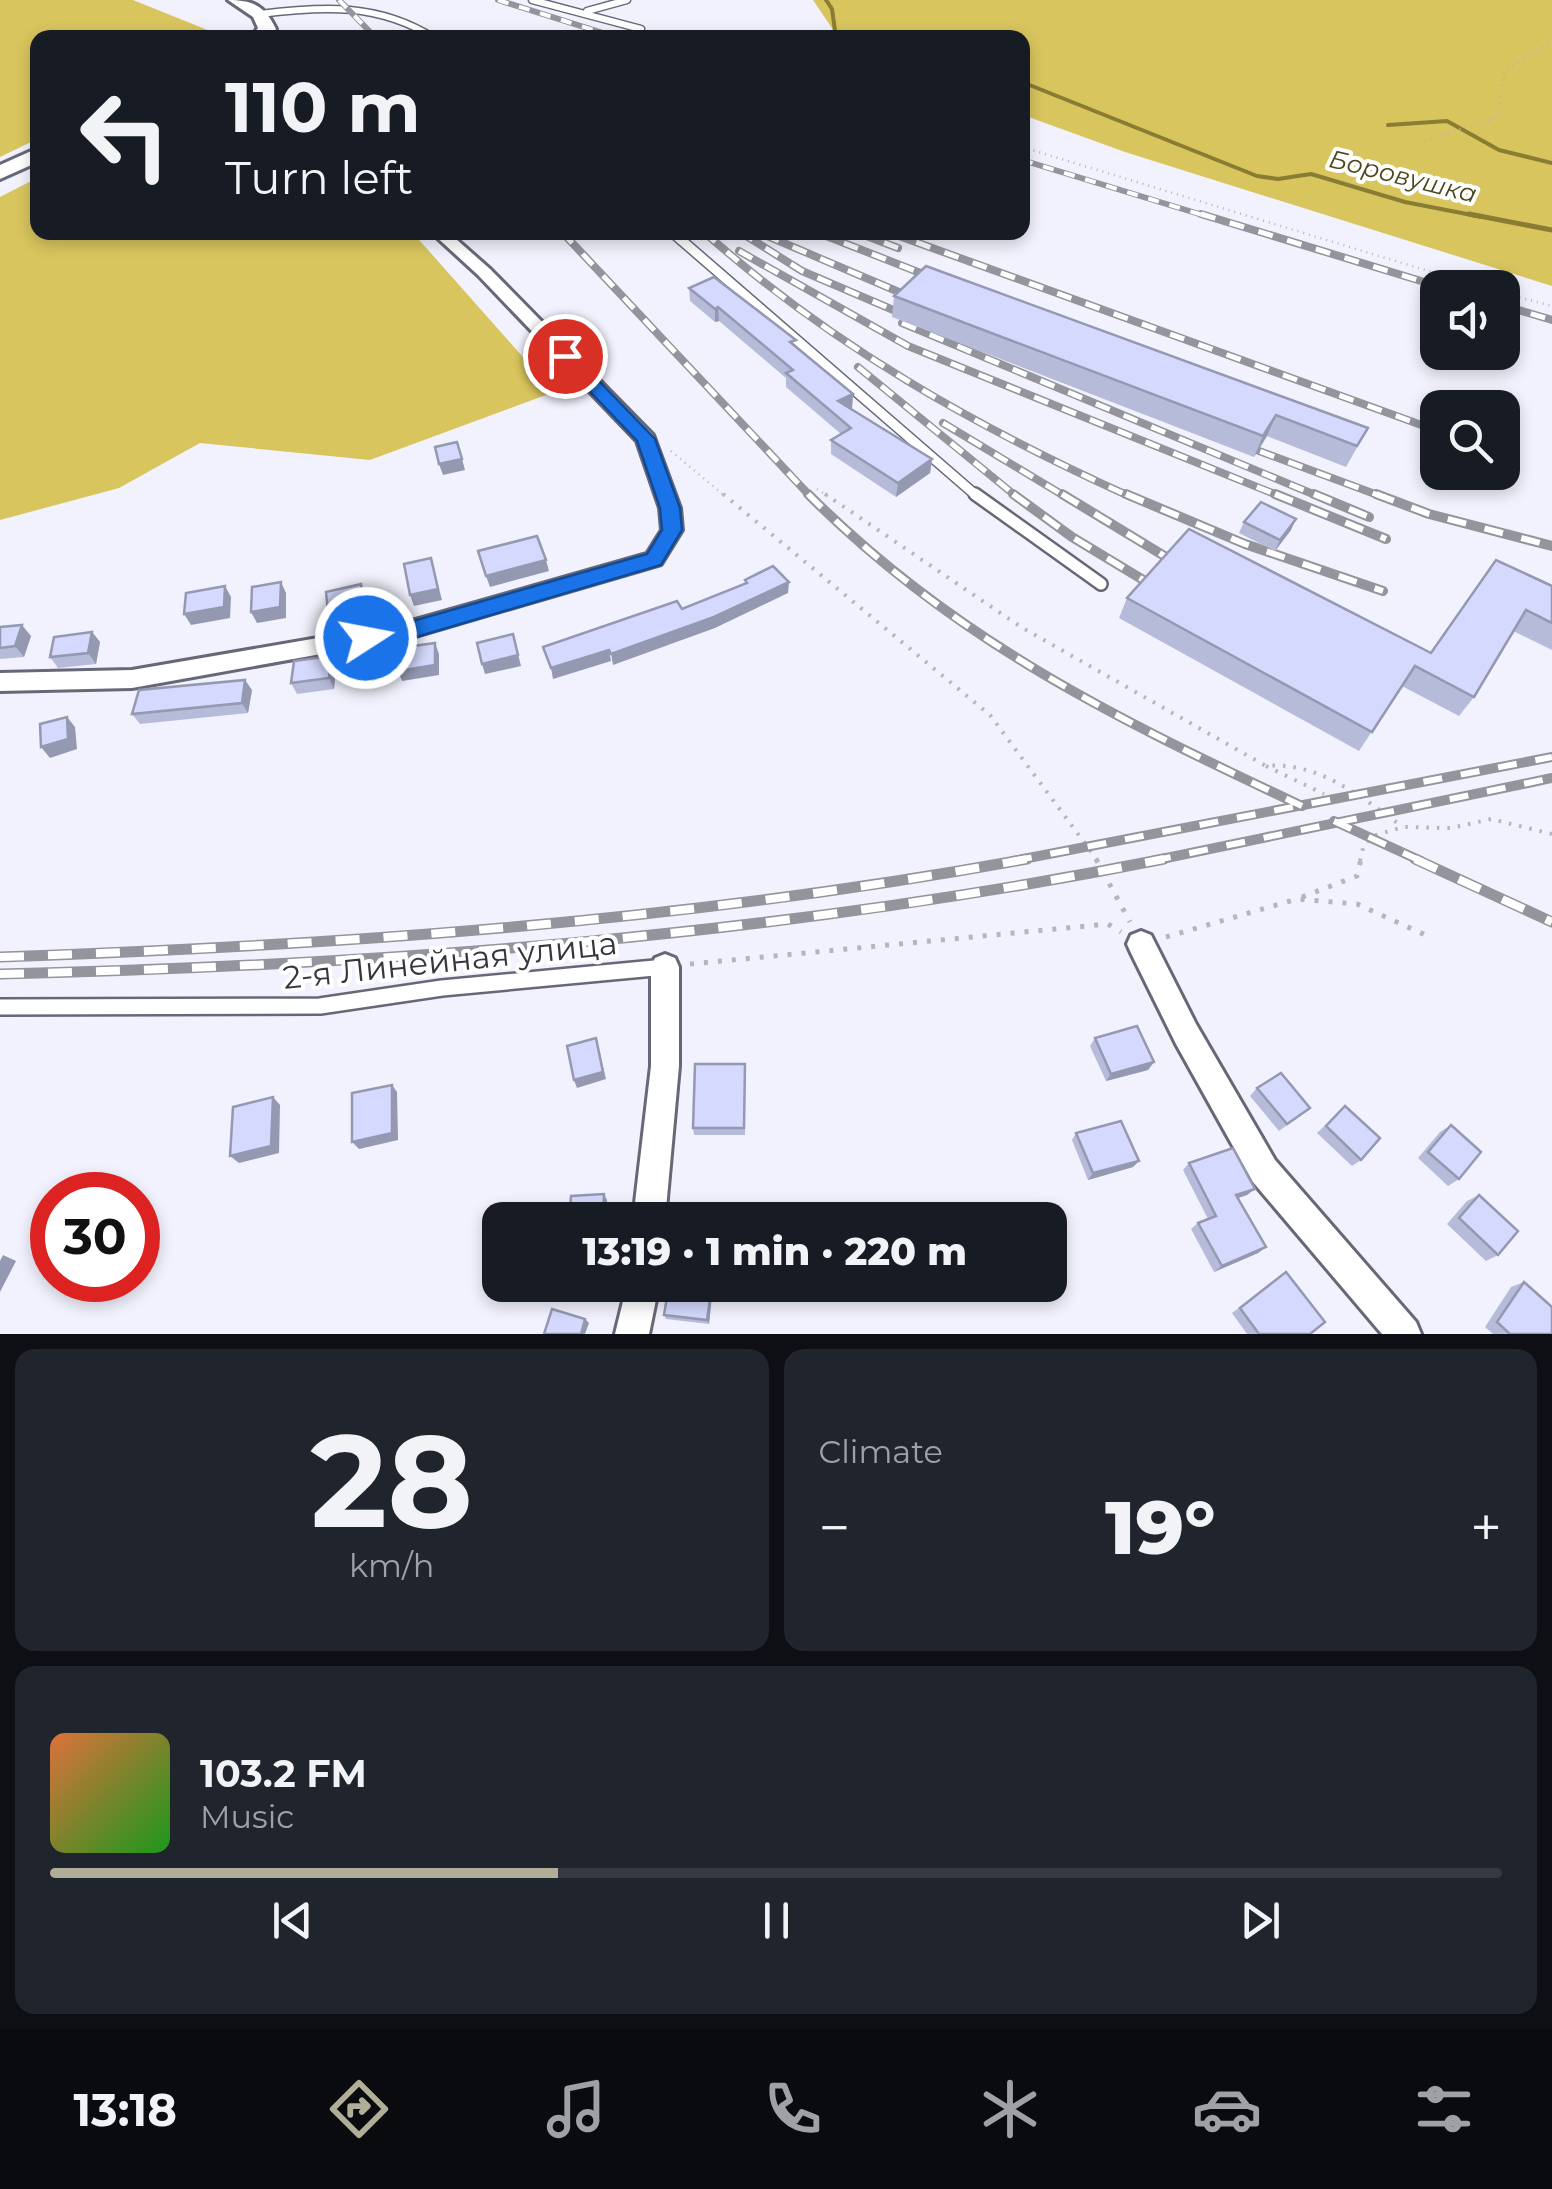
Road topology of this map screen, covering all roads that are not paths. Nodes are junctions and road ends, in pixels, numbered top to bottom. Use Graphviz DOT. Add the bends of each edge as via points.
graph roads {
  1 [pos="236,0"];
  2 [pos="532,0"];
  3 [pos="627,0"];
  4 [pos="578,12"];
  5 [pos="260,14"];
  6 [pos="641,29"];
  7 [pos="266,30"];
  8 [pos="424,30"];
  9 [pos="30,158"];
  10 [pos="0,173"];
  11 [pos="447,240"];
  12 [pos="681,240"];
  13 [pos="1101,584"];
  14 [pos="0,682"];
  15 [pos="1142,944"];
  16 [pos="665,966"];
  17 [pos="0,1007"];
  18 [pos="652,1202"];
  19 [pos="639,1302"];
  20 [pos="632,1334"];
  21 [pos="1404,1334"];
  1 -- 5 [label="main road"];
  2 -- 4 [label="lane"];
  3 -- 4 [label="lane"];
  4 -- 6 [label="lane"];
  5 -- 7 [label="main road"];
  5 -- 8 [label="lane" via="351,0 402,13"];
  9 -- 10 [label="main road"];
  11 -- 14 [label="street" via="646,439 672,530 654,559 406,632 132,679"];
  12 -- 13 [label="lane" via="979,498"];
  15 -- 21 [label="street" via="1264,1171"];
  16 -- 17 [label="lane, 2-я Линейная улица" via="320,1006"];
  16 -- 18 [label="street" via="666,1066"];
  19 -- 20 [label="street"];
}
